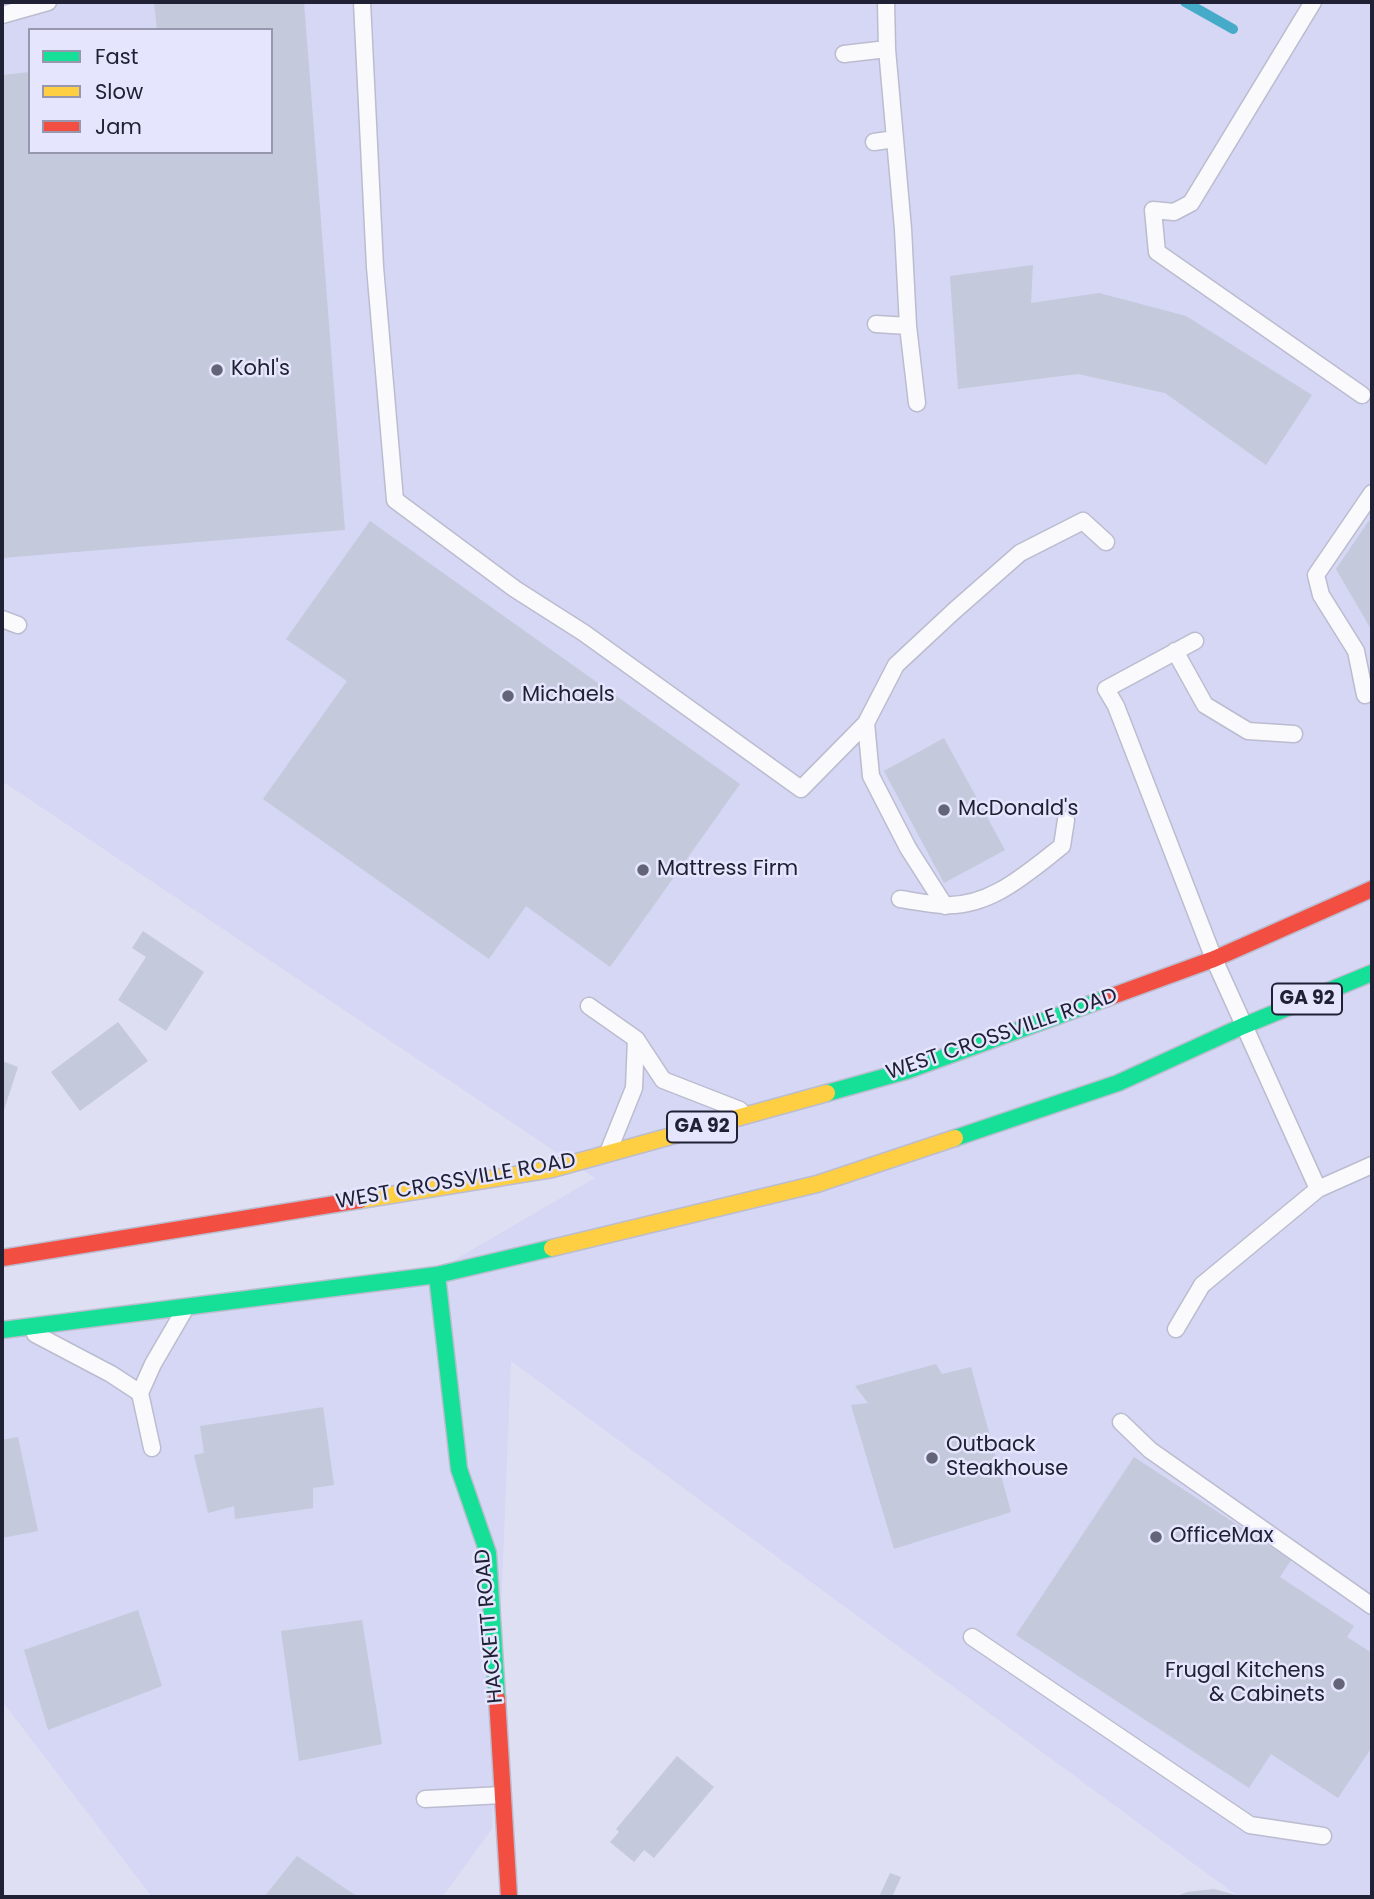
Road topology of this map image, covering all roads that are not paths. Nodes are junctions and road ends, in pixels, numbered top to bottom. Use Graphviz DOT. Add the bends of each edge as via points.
graph roads {
  1 [pos="48,2"];
  2 [pos="362,2"];
  3 [pos="886,2"];
  4 [pos="1313,2"];
  5 [pos="2,15"];
  6 [pos="887,49"];
  7 [pos="844,54"];
  8 [pos="895,139"];
  9 [pos="874,142"];
  10 [pos="903,229"];
  11 [pos="886,230"];
  12 [pos="876,324"];
  13 [pos="908,326"];
  14 [pos="1362,396"];
  15 [pos="917,403"];
  16 [pos="1372,493"];
  17 [pos="1107,542"];
  18 [pos="2,620"];
  19 [pos="18,625"];
  20 [pos="1195,640"];
  21 [pos="1175,651"];
  22 [pos="1365,695"];
  23 [pos="866,723"];
  24 [pos="1294,734"];
  25 [pos="1066,820"];
  26 [pos="1372,889"];
  27 [pos="900,899"];
  28 [pos="946,906"];
  29 [pos="1214,959"];
  30 [pos="1372,973"];
  31 [pos="589,1006"];
  32 [pos="1243,1026"];
  33 [pos="636,1038"];
  34 [pos="750,1114"];
  35 [pos="607,1154"];
  36 [pos="1372,1165"];
  37 [pos="1318,1189"];
  38 [pos="2,1258"];
  39 [pos="437,1275"];
  40 [pos="186,1307"];
  41 [pos="23,1327"];
  42 [pos="1176,1329"];
  43 [pos="2,1330"];
  44 [pos="140,1393"];
  45 [pos="1121,1422"];
  46 [pos="152,1448"];
  47 [pos="1372,1606"];
  48 [pos="972,1637"];
  49 [pos="502,1795"];
  50 [pos="425,1798"];
  51 [pos="1323,1836"];
  52 [pos="509,1897"];
  1 -- 5 [label="lane"];
  2 -- 23 [label="lane" via="375,267 395,500 801,789"];
  3 -- 6 [label="lane"];
  4 -- 14 [label="lane" via="1191,203 1174,212 1153,210 1157,252"];
  6 -- 7 [label="lane"];
  6 -- 8 [label="lane"];
  8 -- 9 [label="lane"];
  8 -- 10 [label="lane"];
  10 -- 11 [label="lane"];
  10 -- 13 [label="lane"];
  12 -- 13 [label="lane"];
  13 -- 15 [label="lane"];
  16 -- 22 [label="lane" via="1316,575 1321,595 1356,651"];
  17 -- 23 [label="lane" via="1083,521 1020,553 896,665"];
  18 -- 19 [label="lane"];
  20 -- 21 [label="lane"];
  21 -- 24 [label="lane" via="1205,705 1248,731"];
  21 -- 29 [label="lane" via="1106,690"];
  23 -- 28 [label="lane" via="871,776 908,848"];
  25 -- 28 [label="lane" via="1062,846 1010,886 978,901"];
  26 -- 29 [label="main road, WEST CROSSVILLE ROAD / GA 92"];
  27 -- 28 [label="lane"];
  29 -- 32 [label="lane"];
  29 -- 34 [label="main road, WEST CROSSVILLE ROAD / GA 92" via="906,1071"];
  30 -- 32 [label="main road, GA 92"];
  31 -- 33 [label="lane"];
  32 -- 37 [label="lane"];
  32 -- 39 [label="main road, GA 92" via="1118,1083 817,1184"];
  33 -- 34 [label="lane" via="663,1080"];
  33 -- 35 [label="lane" via="634,1088"];
  34 -- 35 [label="main road, WEST CROSSVILLE ROAD / GA 92"];
  35 -- 38 [label="main road, WEST CROSSVILLE ROAD / GA 92" via="552,1169"];
  36 -- 37 [label="lane"];
  37 -- 42 [label="lane" via="1202,1285"];
  39 -- 40 [label="main road, GA 92"];
  39 -- 49 [label="main road, HACKETT ROAD" via="459,1469 488,1553"];
  40 -- 41 [label="main road, GA 92"];
  40 -- 44 [label="lane"];
  41 -- 43 [label="main road, GA 92"];
  41 -- 44 [label="lane"];
  44 -- 46 [label="lane"];
  45 -- 47 [label="lane" via="1150,1450"];
  48 -- 51 [label="lane" via="1250,1825"];
  49 -- 50 [label="lane"];
  49 -- 52 [label="main road, HACKETT ROAD"];
}
